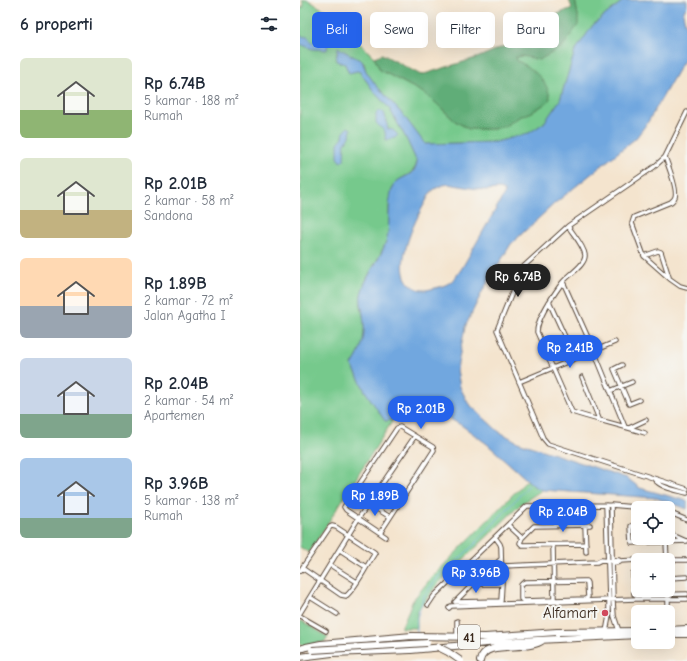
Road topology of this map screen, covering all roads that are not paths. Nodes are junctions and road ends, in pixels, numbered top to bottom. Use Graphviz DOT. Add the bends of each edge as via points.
graph roads {
  1 [pos="687,112"];
  2 [pos="665,156"];
  3 [pos="568,226"];
  4 [pos="644,256"];
  5 [pos="670,279"];
  6 [pos="563,282"];
  7 [pos="687,288"];
  8 [pos="549,302"];
  9 [pos="566,339"];
  10 [pos="616,342"];
  11 [pos="594,351"];
  12 [pos="622,365"];
  13 [pos="553,368"];
  14 [pos="582,377"];
  15 [pos="519,382"];
  16 [pos="632,382"];
  17 [pos="621,386"];
  18 [pos="610,391"];
  19 [pos="639,400"];
  20 [pos="599,419"];
  21 [pos="646,420"];
  22 [pos="627,427"];
  23 [pos="645,433"];
  24 [pos="415,436"];
  25 [pos="654,478"];
  26 [pos="687,489"];
  27 [pos="687,493"];
  28 [pos="369,504"];
  29 [pos="606,505"];
  30 [pos="611,505"];
  31 [pos="631,507"];
  32 [pos="675,515"];
  33 [pos="390,517"];
  34 [pos="358,519"];
  35 [pos="687,520"];
  36 [pos="508,525"];
  37 [pos="585,525"];
  38 [pos="590,525"];
  39 [pos="380,533"];
  40 [pos="609,534"];
  41 [pos="349,535"];
  42 [pos="386,536"];
  43 [pos="675,536"];
  44 [pos="495,537"];
  45 [pos="522,538"];
  46 [pos="687,541"];
  47 [pos="675,542"];
  48 [pos="586,544"];
  49 [pos="553,545"];
  50 [pos="340,550"];
  51 [pos="586,552"];
  52 [pos="501,559"];
  53 [pos="631,560"];
  54 [pos="675,560"];
  55 [pos="687,560"];
  56 [pos="610,561"];
  57 [pos="554,564"];
  58 [pos="330,565"];
  59 [pos="502,566"];
  60 [pos="366,567"];
  61 [pos="301,569"];
  62 [pos="687,577"];
  63 [pos="675,578"];
  64 [pos="320,581"];
  65 [pos="357,582"];
  66 [pos="554,582"];
  67 [pos="473,584"];
  68 [pos="502,584"];
  69 [pos="675,594"];
  70 [pos="687,594"];
  71 [pos="675,596"];
  72 [pos="310,597"];
  73 [pos="644,597"];
  74 [pos="687,599"];
  75 [pos="554,600"];
  76 [pos="611,601"];
  77 [pos="428,605"];
  78 [pos="449,608"];
  79 [pos="300,614"];
  80 [pos="337,614"];
  81 [pos="457,621"];
  82 [pos="687,630"];
  83 [pos="326,631"];
  84 [pos="631,631"];
  85 [pos="675,631"];
  86 [pos="606,632"];
  87 [pos="619,632"];
  88 [pos="675,633"];
  89 [pos="687,634"];
  90 [pos="557,635"];
  91 [pos="631,635"];
  92 [pos="412,636"];
  93 [pos="457,637"];
  94 [pos="544,639"];
  95 [pos="300,650"];
  96 [pos="411,650"];
  97 [pos="300,657"];
  98 [pos="461,661"];
  99 [pos="480,661"];
  1 -- 2 [label="street"];
  2 -- 3 [label="street" via="654,167"];
  2 -- 4 [label="street" via="676,190 674,200 632,220"];
  3 -- 6 [label="street" via="584,249 586,257"];
  3 -- 15 [label="street" via="522,268 497,330"];
  4 -- 5 [label="street"];
  4 -- 5 [label="street" via="661,252"];
  5 -- 7 [label="street"];
  6 -- 8 [label="street"];
  6 -- 11 [label="street"];
  8 -- 9 [label="street"];
  8 -- 13 [label="street" via="538,323 537,332"];
  10 -- 11 [label="street"];
  11 -- 13 [label="street"];
  11 -- 18 [label="street"];
  12 -- 17 [label="street" via="614,369"];
  13 -- 15 [label="street"];
  13 -- 20 [label="street" via="572,412"];
  14 -- 20 [label="street"];
  15 -- 25 [label="street" via="548,444"];
  16 -- 17 [label="street"];
  17 -- 18 [label="street"];
  17 -- 19 [label="street" via="629,404"];
  18 -- 22 [label="street"];
  20 -- 22 [label="street"];
  21 -- 22 [label="street"];
  22 -- 23 [label="street"];
  24 -- 28 [label="street"];
  24 -- 33 [label="street" via="434,450"];
  24 -- 34 [label="street" via="400,427 397,428 344,507"];
  25 -- 26 [label="street"];
  25 -- 27 [label="street" via="662,485"];
  28 -- 33 [label="street"];
  28 -- 34 [label="street"];
  29 -- 30 [label="street"];
  29 -- 36 [label="street" via="529,506"];
  29 -- 40 [label="street"];
  30 -- 31 [label="street"];
  30 -- 40 [label="street"];
  32 -- 35 [label="street"];
  33 -- 39 [label="street"];
  34 -- 39 [label="street"];
  34 -- 41 [label="street"];
  36 -- 44 [label="street"];
  36 -- 45 [label="street"];
  37 -- 38 [label="street"];
  37 -- 45 [label="street" via="534,526"];
  37 -- 48 [label="street"];
  39 -- 42 [label="street"];
  40 -- 56 [label="street"];
  41 -- 50 [label="street"];
  41 -- 60 [label="street" via="374,552"];
  41 -- 61 [label="street" via="331,526"];
  43 -- 46 [label="street"];
  44 -- 52 [label="street" via="500,544"];
  44 -- 77 [label="street" via="434,596"];
  45 -- 49 [label="street" via="522,545"];
  46 -- 47 [label="street"];
  48 -- 49 [label="street"];
  48 -- 51 [label="street"];
  49 -- 57 [label="street"];
  50 -- 58 [label="street"];
  50 -- 60 [label="street"];
  52 -- 59 [label="street"];
  52 -- 67 [label="street"];
  53 -- 56 [label="street" via="615,563"];
  54 -- 55 [label="street"];
  56 -- 57 [label="street"];
  56 -- 76 [label="street"];
  57 -- 59 [label="street"];
  57 -- 66 [label="street"];
  58 -- 64 [label="street"];
  58 -- 65 [label="street"];
  59 -- 68 [label="street"];
  60 -- 65 [label="street"];
  61 -- 64 [label="street"];
  62 -- 63 [label="street"];
  64 -- 65 [label="street" via="345,596"];
  64 -- 72 [label="street"];
  66 -- 75 [label="street"];
  66 -- 75 [label="street" via="522,583 521,596 522,600"];
  66 -- 75 [label="street" via="586,581 588,597"];
  67 -- 68 [label="street"];
  67 -- 68 [label="street" via="455,602 500,601"];
  69 -- 70 [label="street"];
  71 -- 74 [label="street"];
  72 -- 79 [label="street"];
  72 -- 80 [label="street"];
  73 -- 76 [label="street"];
  76 -- 78 [label="street"];
  76 -- 86 [label="street"];
  76 -- 87 [label="street"];
  79 -- 83 [label="street"];
  81 -- 93 [label="street"];
  82 -- 85 [label="highway"];
  84 -- 87 [label="highway, 41"];
  86 -- 87 [label="highway, 41"];
  86 -- 90 [label="highway, 41"];
  88 -- 89 [label="highway"];
  90 -- 91 [label="highway, 41"];
  90 -- 93 [label="highway, 41"];
  90 -- 94 [label="highway, 41"];
  92 -- 93 [label="highway, 41"];
  92 -- 95 [label="highway, 41" via="321,644"];
  92 -- 96 [label="highway" via="416,643"];
  94 -- 96 [label="highway, 41"];
  94 -- 99 [label="highway" via="536,644 492,649 484,653"];
  95 -- 98 [label="highway, bridge" via="427,643"];
  96 -- 97 [label="highway"];
}
